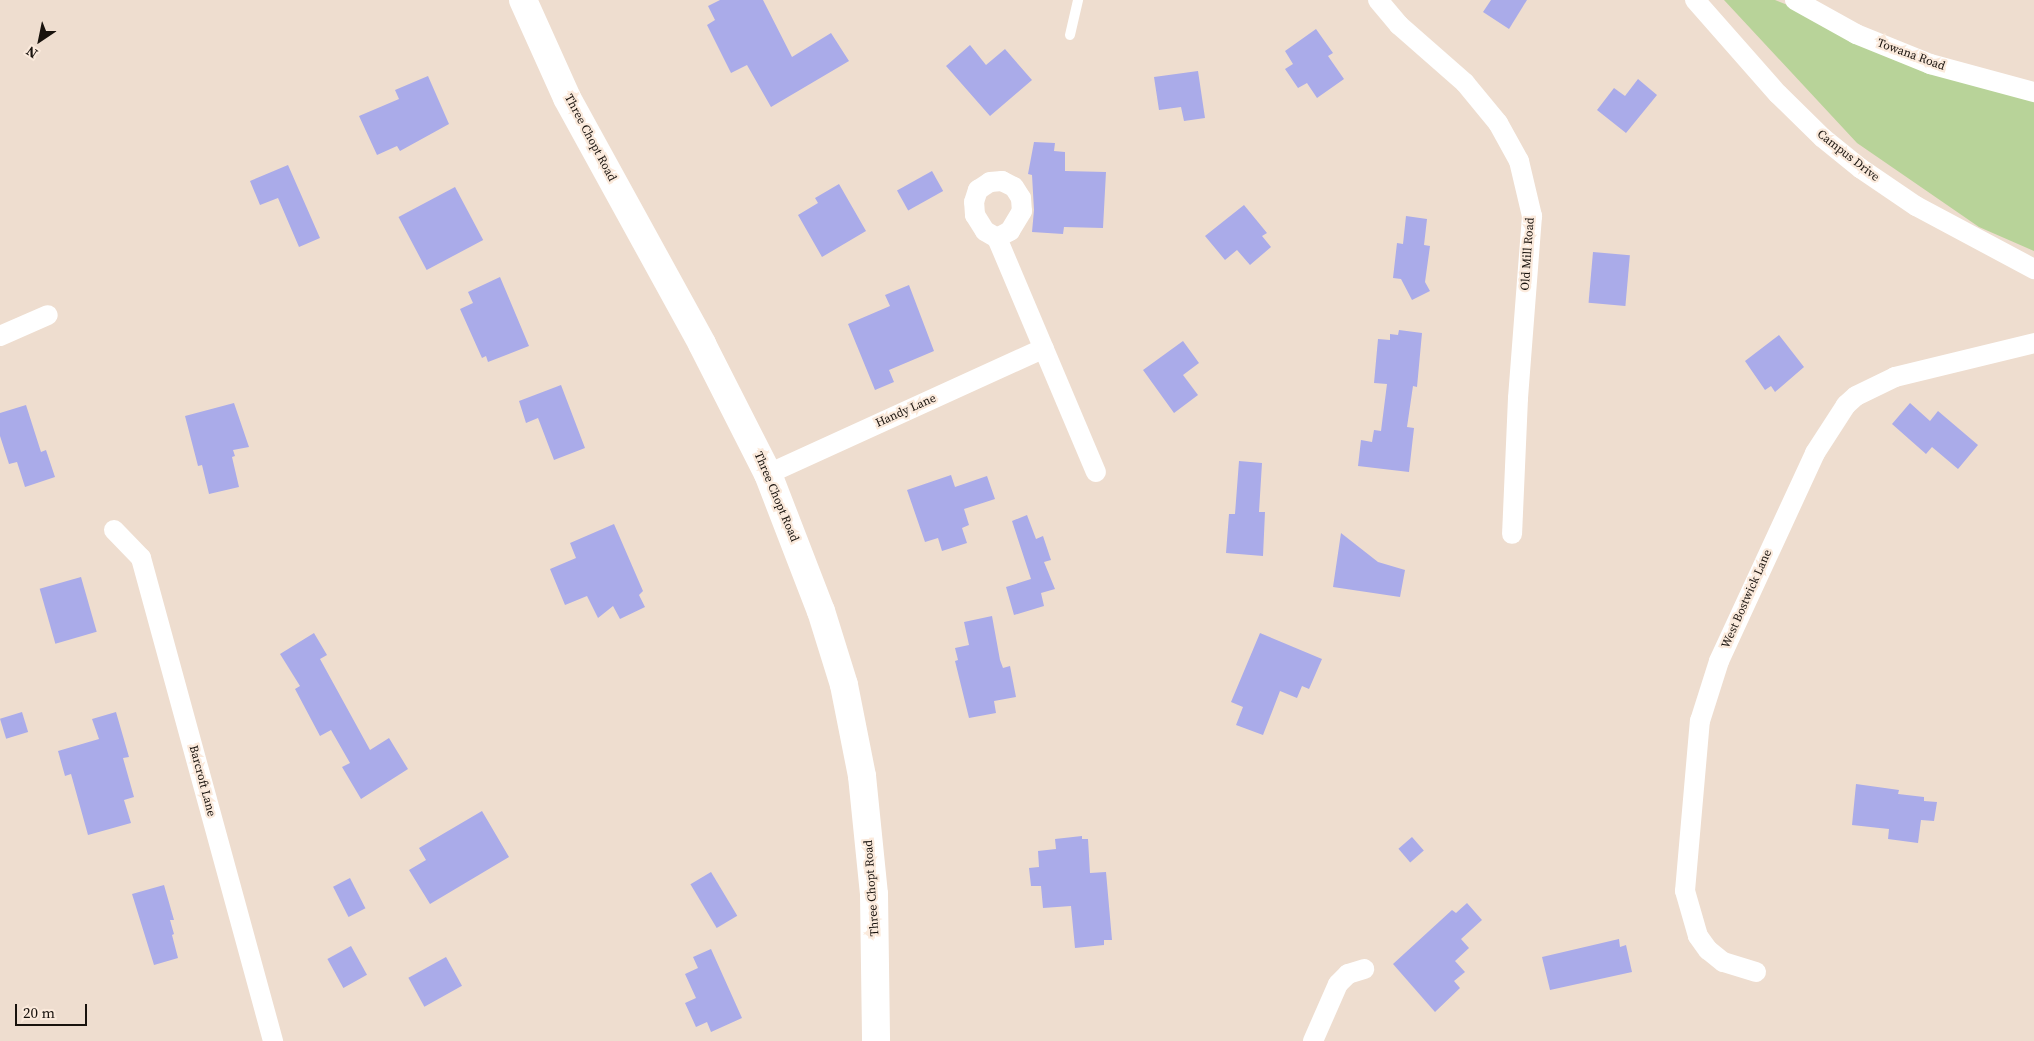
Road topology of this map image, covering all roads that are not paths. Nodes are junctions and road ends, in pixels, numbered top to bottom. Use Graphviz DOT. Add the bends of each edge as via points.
graph roads {
  1 [pos="523,0"];
  2 [pos="1078,0"];
  3 [pos="1378,0"];
  4 [pos="1696,0"];
  5 [pos="1795,0"];
  6 [pos="1070,35"];
  7 [pos="2034,92"];
  8 [pos="996,238"];
  9 [pos="2034,269"];
  10 [pos="48,315"];
  11 [pos="0,336"];
  12 [pos="2034,343"];
  13 [pos="1044,348"];
  14 [pos="1096,472"];
  15 [pos="768,474"];
  16 [pos="114,530"];
  17 [pos="1512,534"];
  18 [pos="1364,969"];
  19 [pos="1756,972"];
  20 [pos="273,1041"];
  21 [pos="876,1041"];
  22 [pos="1313,1041"];
  1 -- 15 [label="main road, Three Chopt Road" via="568,98 702,344"];
  2 -- 6 [label="lane"];
  3 -- 17 [label="street, Old Mill Road" via="1399,25 1465,83 1498,123 1519,161 1532,216 1518,388"];
  4 -- 9 [label="street, Campus Drive" via="1778,94 1822,138 1916,206"];
  5 -- 7 [label="street, Towana Road" via="1856,34 1930,64"];
  8 -- 13 [label="street"];
  10 -- 11 [label="street"];
  12 -- 19 [label="street, West Bostwick Lane" via="1895,378 1856,396 1846,405 1815,453 1719,661 1700,721 1685,891 1698,936 1708,950 1724,962"];
  13 -- 14 [label="street"];
  13 -- 15 [label="street, Handy Lane"];
  15 -- 21 [label="main road, Three Chopt Road" via="821,611 854,733 874,894"];
  16 -- 20 [label="street, Barcroft Lane" via="140,558"];
  18 -- 22 [label="street" via="1348,974 1338,984"];
}
